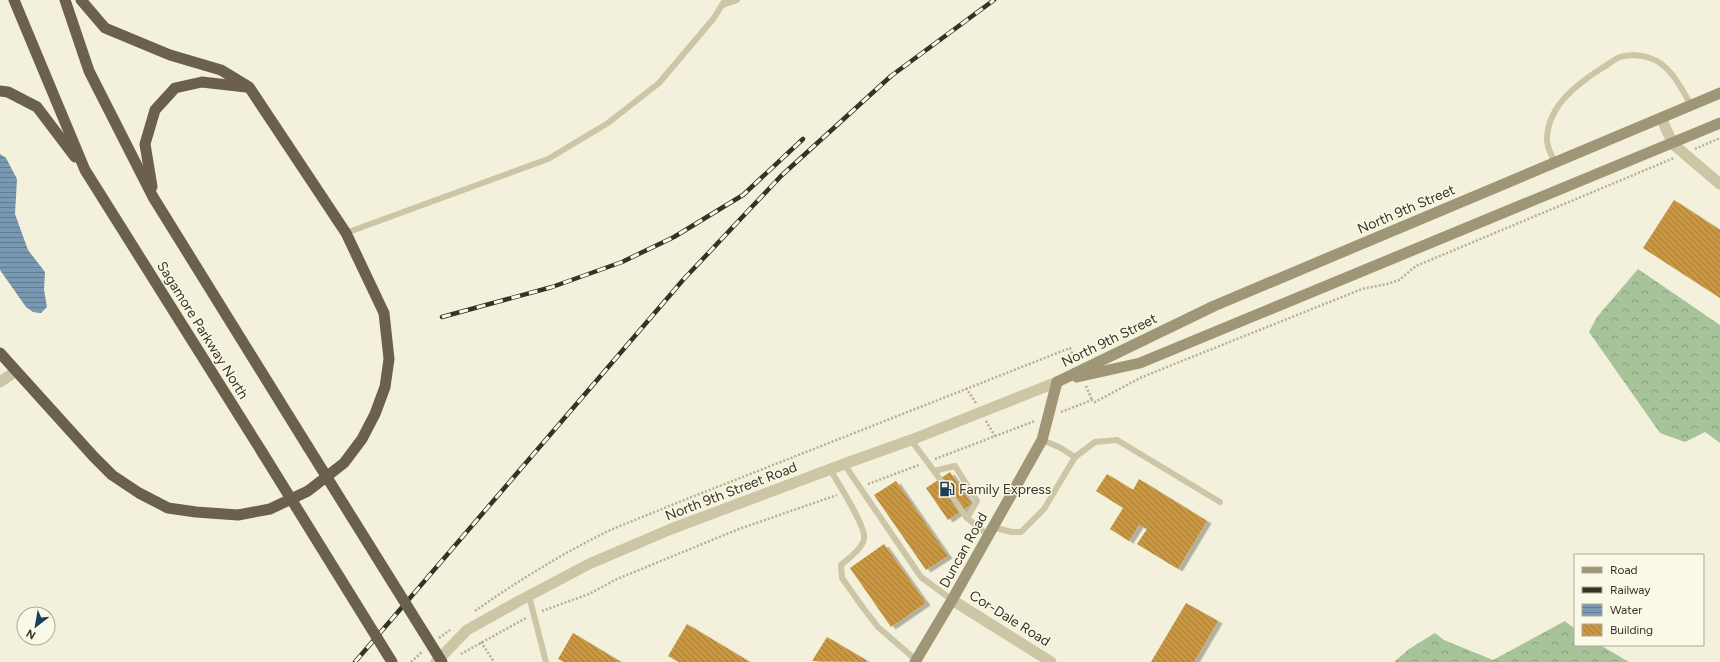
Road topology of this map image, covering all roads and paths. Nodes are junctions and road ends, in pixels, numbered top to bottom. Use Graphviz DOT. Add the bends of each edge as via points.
graph roads {
  1 [pos="14,0"];
  2 [pos="65,0"];
  3 [pos="81,0"];
  4 [pos="737,0"];
  5 [pos="724,3"];
  6 [pos="249,87"];
  7 [pos="0,91"];
  8 [pos="1720,93"];
  9 [pos="1691,105"];
  10 [pos="1661,118"];
  11 [pos="1720,123"];
  12 [pos="1720,138"];
  13 [pos="1673,144"];
  14 [pos="1684,154"];
  15 [pos="1555,162"];
  16 [pos="85,170"];
  17 [pos="1719,180"];
  18 [pos="154,198"];
  19 [pos="346,233"];
  20 [pos="1070,348"];
  21 [pos="0,353"];
  22 [pos="16,371"];
  23 [pos="0,382"];
  24 [pos="1057,382"];
  25 [pos="1092,400"];
  26 [pos="995,436"];
  27 [pos="911,440"];
  28 [pos="1042,440"];
  29 [pos="1075,457"];
  30 [pos="927,462"];
  31 [pos="844,464"];
  32 [pos="830,469"];
  33 [pos="934,471"];
  34 [pos="859,487"];
  35 [pos="843,493"];
  36 [pos="1220,502"];
  37 [pos="967,518"];
  38 [pos="990,531"];
  39 [pos="528,596"];
  40 [pos="952,600"];
  41 [pos="472,613"];
  42 [pos="534,615"];
  43 [pos="451,629"];
  44 [pos="435,642"];
  45 [pos="481,642"];
  46 [pos="429,647"];
  47 [pos="455,658"];
  48 [pos="915,661"];
  49 [pos="392,662"];
  50 [pos="411,662"];
  51 [pos="436,662"];
  52 [pos="442,662"];
  53 [pos="494,662"];
  54 [pos="546,662"];
  55 [pos="1051,662"];
  1 -- 16 [label="highway, Sagamore Parkway North"];
  2 -- 18 [label="highway, Sagamore Parkway North" via="89,72"];
  3 -- 6 [label="highway" via="105,28 170,55 221,70"];
  4 -- 5 [label="lane"];
  5 -- 19 [label="lane" via="660,83 608,123 548,160"];
  6 -- 18 [label="highway" via="202,82 174,88 155,110 145,144"];
  6 -- 19 [label="highway"];
  7 -- 16 [label="highway" via="8,92 37,107"];
  8 -- 9 [label="main road, North 9th Street"];
  9 -- 10 [label="main road, North 9th Street"];
  9 -- 15 [label="lane" via="1670,72 1651,58 1634,55 1620,57 1577,85 1560,104 1549,122 1546,138"];
  10 -- 13 [label="street"];
  10 -- 15 [label="main road, North 9th Street"];
  11 -- 13 [label="main road, North 9th Street"];
  12 -- 14 [label="path"];
  13 -- 14 [label="street"];
  13 -- 24 [label="main road, North 9th Street" via="1140,363"];
  14 -- 17 [label="street"];
  14 -- 25 [label="path" via="1416,266 1399,280 1362,289 1142,378 1100,401"];
  15 -- 24 [label="main road, North 9th Street" via="1214,306"];
  16 -- 49 [label="highway, Sagamore Parkway North, bridge"];
  18 -- 52 [label="highway, Sagamore Parkway North, bridge"];
  19 -- 22 [label="highway" via="384,313 389,359 385,387 362,439 344,463 308,491 270,510 238,515 196,512 168,508 139,493 112,475"];
  20 -- 41 [label="path" via="815,447 607,532 538,570"];
  21 -- 22 [label="highway"];
  22 -- 23 [label="street"];
  24 -- 27 [label="street, North 9th Street Road"];
  24 -- 28 [label="main road, Duncan Road"];
  26 -- 30 [label="path"];
  27 -- 30 [label="lane"];
  27 -- 31 [label="street, North 9th Street Road"];
  28 -- 29 [label="lane"];
  28 -- 38 [label="main road, Duncan Road"];
  29 -- 36 [label="lane" via="1095,442 1117,440"];
  29 -- 38 [label="lane" via="1044,509 1022,532"];
  30 -- 33 [label="lane"];
  30 -- 34 [label="path"];
  31 -- 32 [label="street, North 9th Street Road"];
  31 -- 34 [label="lane"];
  32 -- 35 [label="lane"];
  32 -- 39 [label="street, North 9th Street Road" via="589,564"];
  33 -- 37 [label="lane"];
  33 -- 37 [label="lane" via="954,466 977,501"];
  34 -- 40 [label="lane" via="921,577"];
  35 -- 42 [label="path" via="739,530"];
  35 -- 48 [label="lane" via="862,523 865,538 861,546 841,564 842,578 878,627"];
  37 -- 38 [label="lane"];
  38 -- 40 [label="main road, Duncan Road"];
  39 -- 42 [label="lane"];
  39 -- 51 [label="street, North 9th Street Road" via="467,630"];
  40 -- 48 [label="main road, Duncan Road"];
  40 -- 55 [label="street, Cor-Dale Road"];
  42 -- 45 [label="path"];
  42 -- 54 [label="lane"];
  43 -- 44 [label="path"];
  45 -- 47 [label="path"];
  45 -- 53 [label="path"];
  46 -- 50 [label="path"];
}
